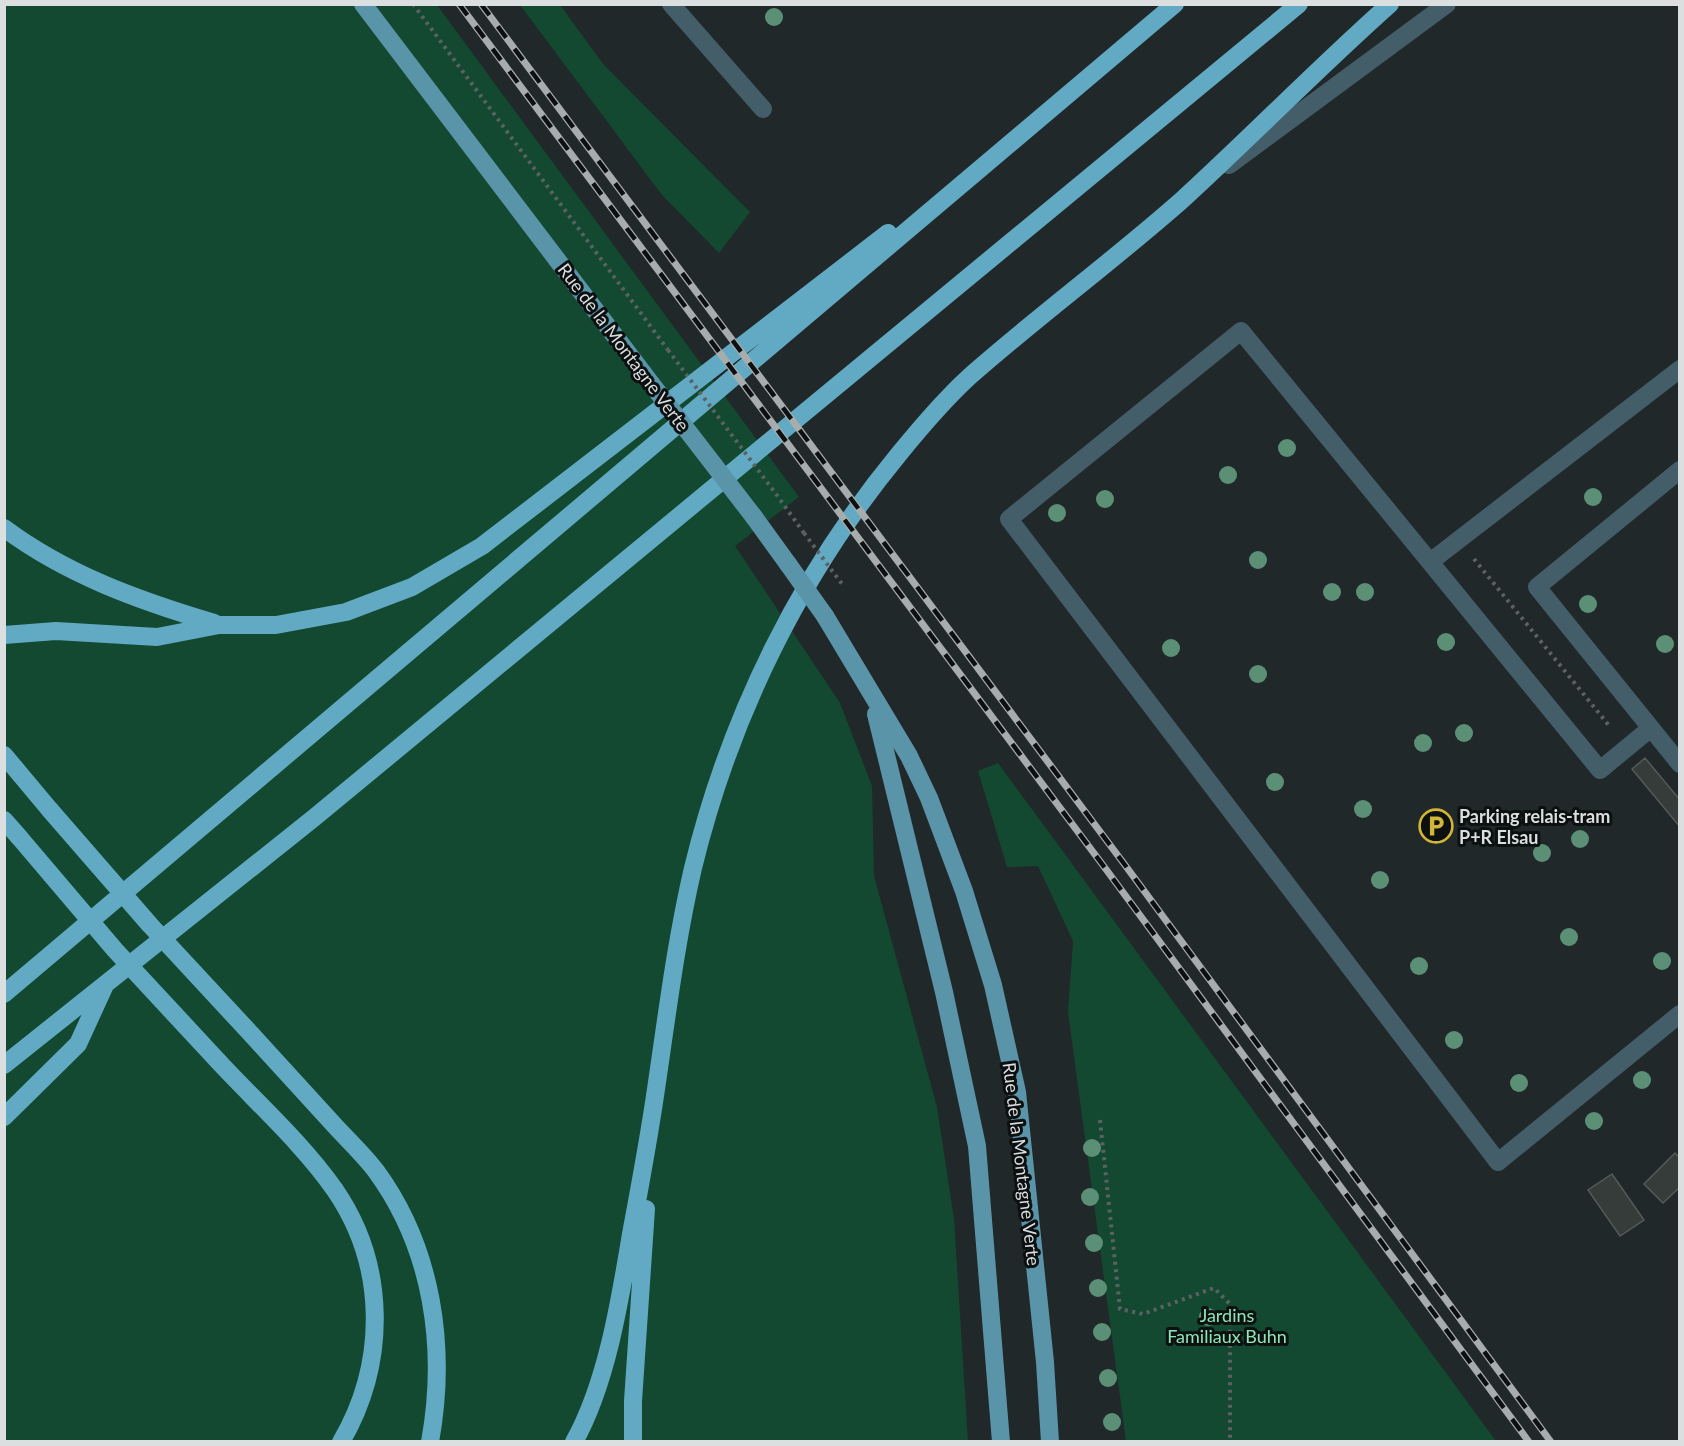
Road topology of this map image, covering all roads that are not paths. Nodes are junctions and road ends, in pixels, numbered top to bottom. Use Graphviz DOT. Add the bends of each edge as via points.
graph roads {
  1 [pos="363,4"];
  2 [pos="671,4"];
  3 [pos="1175,4"];
  4 [pos="1299,4"];
  5 [pos="1390,4"];
  6 [pos="1447,4"];
  7 [pos="1107,63"];
  8 [pos="763,109"];
  9 [pos="1181,200"];
  10 [pos="1680,369"];
  11 [pos="1680,470"];
  12 [pos="4,528"];
  13 [pos="1430,562"];
  14 [pos="219,624"];
  15 [pos="4,636"];
  16 [pos="873,697"];
  17 [pos="1651,728"];
  18 [pos="4,755"];
  19 [pos="1680,764"];
  20 [pos="4,820"];
  21 [pos="107,981"];
  22 [pos="4,994"];
  23 [pos="1680,1014"];
  24 [pos="4,1065"];
  25 [pos="654,1106"];
  26 [pos="4,1118"];
  27 [pos="341,1442"];
  28 [pos="430,1442"];
  29 [pos="574,1442"];
  30 [pos="633,1442"];
  31 [pos="1001,1442"];
  32 [pos="1050,1442"];
  1 -- 16 [label="main road, Rue de la Montagne Verte, bridge" via="754,517 825,616"];
  2 -- 8 [label="street"];
  3 -- 7 [label="highway"];
  4 -- 21 [label="highway" via="315,817"];
  5 -- 9 [label="highway"];
  6 -- 9 [label="street"];
  7 -- 14 [label="highway" via="482,546 412,587 346,612 276,625"];
  7 -- 22 [label="highway"];
  9 -- 25 [label="highway" via="959,388 873,486 788,619 741,714 708,809 672,971"];
  10 -- 13 [label="street"];
  11 -- 17 [label="street" via="1538,587"];
  12 -- 14 [label="highway" via="34,550 83,576 166,609"];
  13 -- 17 [label="street" via="1600,770"];
  13 -- 23 [label="street" via="1241,331 1009,519 1498,1162"];
  14 -- 15 [label="highway" via="157,637 56,632"];
  16 -- 31 [label="main road, Rue de la Montagne Verte" via="977,1146"];
  16 -- 32 [label="main road, Rue de la Montagne Verte" via="929,798 964,891 993,985 1017,1092"];
  17 -- 19 [label="street"];
  18 -- 28 [label="highway, bridge" via="150,925 375,1169 411,1228 433,1307 438,1361 437,1405"];
  20 -- 27 [label="highway, bridge" via="115,950 320,1170 353,1222 363,1247 374,1305 373,1363"];
  21 -- 24 [label="highway"];
  21 -- 26 [label="highway" via="78,1044"];
  25 -- 29 [label="highway" via="610,1337 596,1389"];
  25 -- 30 [label="highway"];
}
